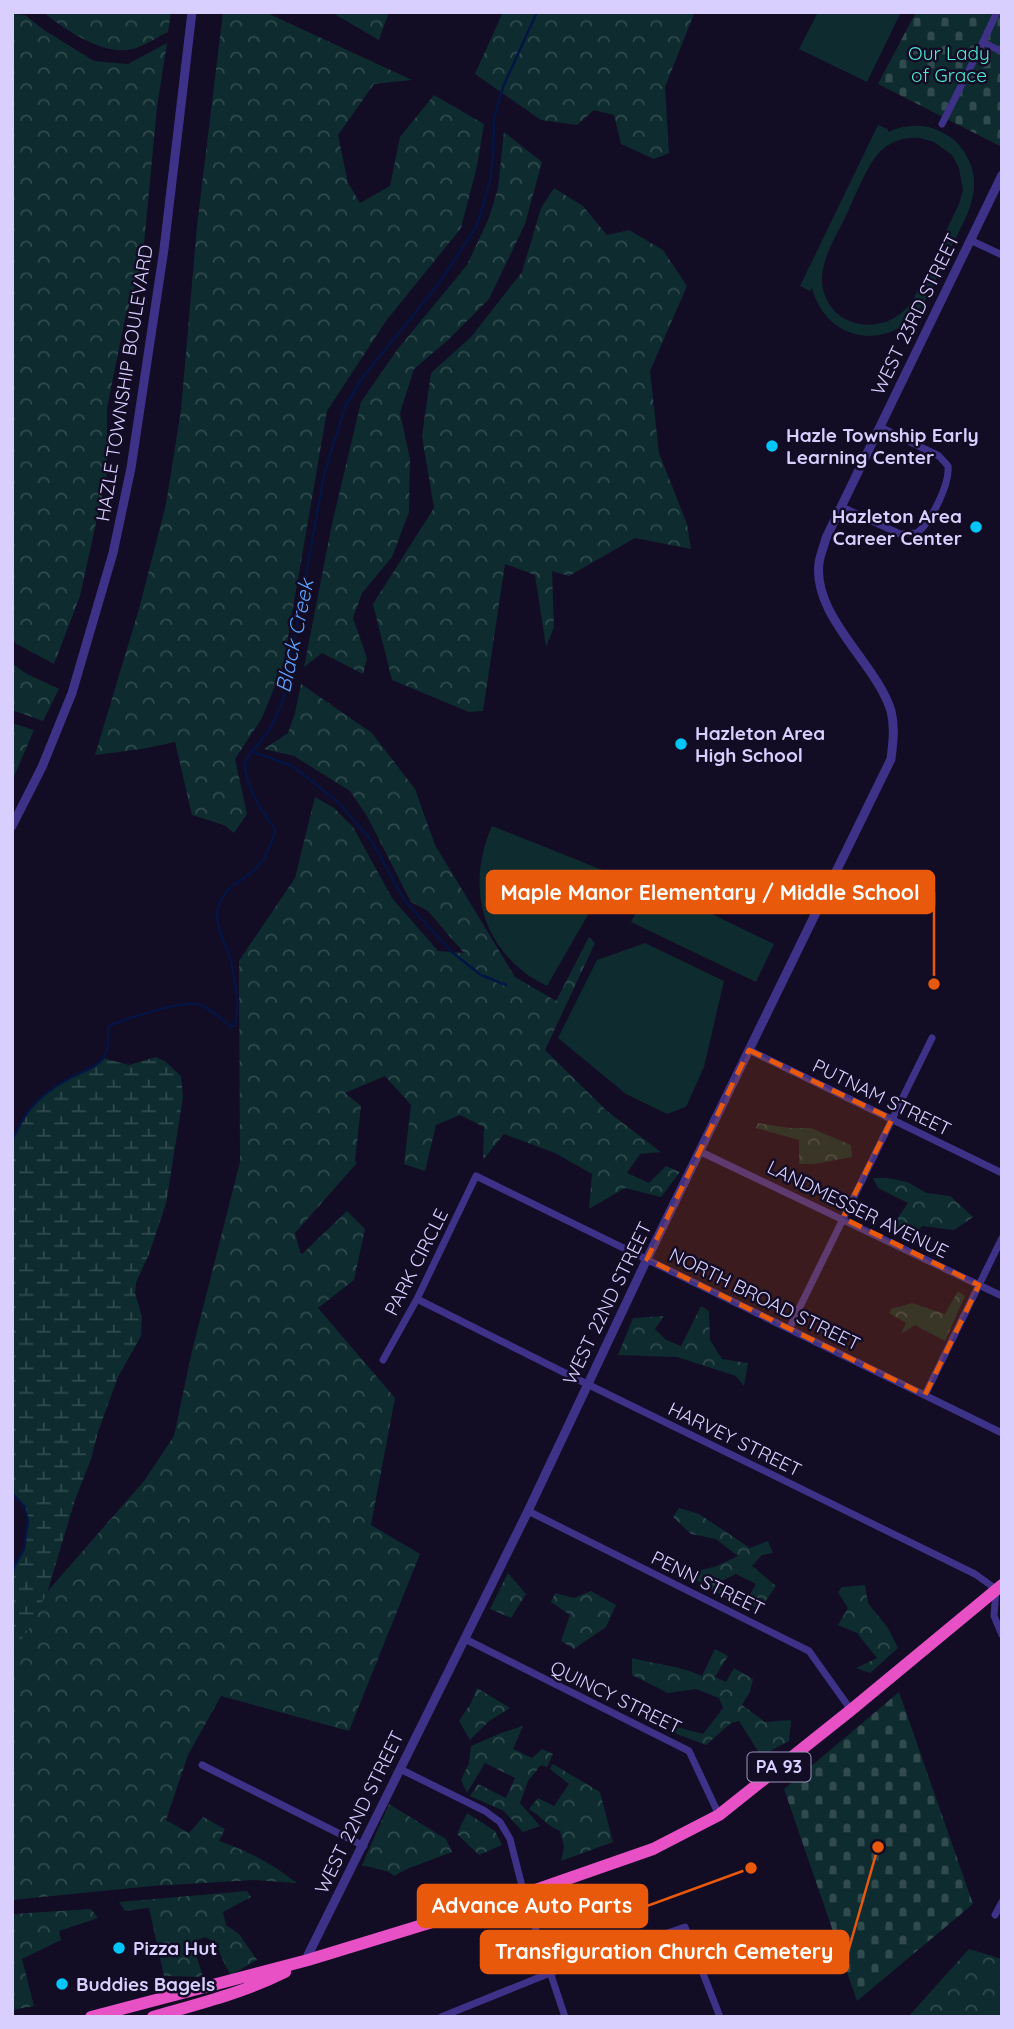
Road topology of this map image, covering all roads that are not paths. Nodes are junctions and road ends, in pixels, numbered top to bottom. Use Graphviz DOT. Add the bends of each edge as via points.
graph roads {
  1 [pos="192,12"];
  2 [pos="997,12"];
  3 [pos="982,42"];
  4 [pos="1002,52"];
  5 [pos="942,124"];
  6 [pos="1002,175"];
  7 [pos="970,240"];
  8 [pos="1002,255"];
  9 [pos="880,427"];
  10 [pos="842,507"];
  11 [pos="860,658"];
  12 [pos="12,826"];
  13 [pos="932,1038"];
  14 [pos="749,1050"];
  15 [pos="892,1119"];
  16 [pos="701,1152"];
  17 [pos="1002,1173"];
  18 [pos="476,1176"];
  19 [pos="843,1218"];
  20 [pos="1002,1238"];
  21 [pos="647,1259"];
  22 [pos="979,1285"];
  23 [pos="1002,1296"];
  24 [pos="417,1299"];
  25 [pos="789,1329"];
  26 [pos="383,1360"];
  27 [pos="587,1384"];
  28 [pos="925,1395"];
  29 [pos="1002,1433"];
  30 [pos="528,1511"];
  31 [pos="999,1587"];
  32 [pos="1002,1635"];
  33 [pos="465,1639"];
  34 [pos="851,1710"];
  35 [pos="202,1765"];
  36 [pos="400,1769"];
  37 [pos="719,1815"];
  38 [pos="364,1846"];
  39 [pos="524,1894"];
  40 [pos="1002,1902"];
  41 [pos="995,1915"];
  42 [pos="308,1961"];
  43 [pos="550,1973"];
  44 [pos="91,2017"];
  45 [pos="153,2017"];
  46 [pos="441,2017"];
  47 [pos="565,2017"];
  48 [pos="720,2017"];
  1 -- 12 [label="street, HAZLE TOWNSHIP BOULEVARD" via="164,249 131,468 115,541 72,693"];
  2 -- 3 [label="street"];
  3 -- 4 [label="street"];
  3 -- 5 [label="street"];
  6 -- 7 [label="street, WEST 23RD STREET"];
  7 -- 8 [label="street"];
  7 -- 9 [label="street, WEST 23RD STREET"];
  9 -- 10 [label="street, WEST 23RD STREET"];
  9 -- 10 [label="street" via="939,456 948,466 944,488 917,533 900,534"];
  10 -- 11 [label="street, WEST 23RD STREET" via="826,538 819,576 827,605"];
  11 -- 14 [label="street, WEST 22ND STREET" via="891,711 891,759"];
  13 -- 15 [label="street"];
  14 -- 15 [label="street, PUTNAM STREET"];
  14 -- 16 [label="street, WEST 22ND STREET"];
  15 -- 17 [label="street, PUTNAM STREET"];
  15 -- 19 [label="street"];
  16 -- 19 [label="street, LANDMESSER AVENUE"];
  16 -- 21 [label="street, WEST 22ND STREET"];
  18 -- 21 [label="street, NORTH BROAD STREET"];
  18 -- 24 [label="street, PARK CIRCLE"];
  19 -- 22 [label="street, LANDMESSER AVENUE"];
  19 -- 25 [label="street"];
  20 -- 22 [label="street"];
  21 -- 25 [label="street, NORTH BROAD STREET"];
  21 -- 27 [label="street, WEST 22ND STREET"];
  22 -- 23 [label="street, LANDMESSER AVENUE"];
  22 -- 28 [label="street"];
  24 -- 26 [label="street, PARK CIRCLE"];
  24 -- 27 [label="street, HARVEY STREET"];
  25 -- 28 [label="street, NORTH BROAD STREET"];
  27 -- 30 [label="street, WEST 22ND STREET"];
  27 -- 31 [label="street, HARVEY STREET"];
  28 -- 29 [label="street, NORTH BROAD STREET"];
  30 -- 33 [label="street, WEST 22ND STREET"];
  30 -- 34 [label="street, PENN STREET" via="809,1651"];
  31 -- 32 [label="street" via="994,1616"];
  31 -- 34 [label="highway, PA 93"];
  33 -- 36 [label="street, WEST 22ND STREET"];
  33 -- 37 [label="street, QUINCY STREET" via="689,1751"];
  34 -- 37 [label="highway, PA 93"];
  35 -- 38 [label="street"];
  36 -- 38 [label="street, WEST 22ND STREET"];
  36 -- 39 [label="street" via="500,1822 510,1839"];
  37 -- 39 [label="highway, PA 93" via="653,1849"];
  38 -- 42 [label="street, WEST 22ND STREET"];
  39 -- 42 [label="highway, PA 93"];
  39 -- 43 [label="street"];
  40 -- 41 [label="street"];
  42 -- 44 [label="highway, PA 93"];
  42 -- 45 [label="highway, PA 93" via="261,1984"];
  43 -- 46 [label="street"];
  43 -- 47 [label="street"];
  43 -- 48 [label="street" via="685,1927"];
}
